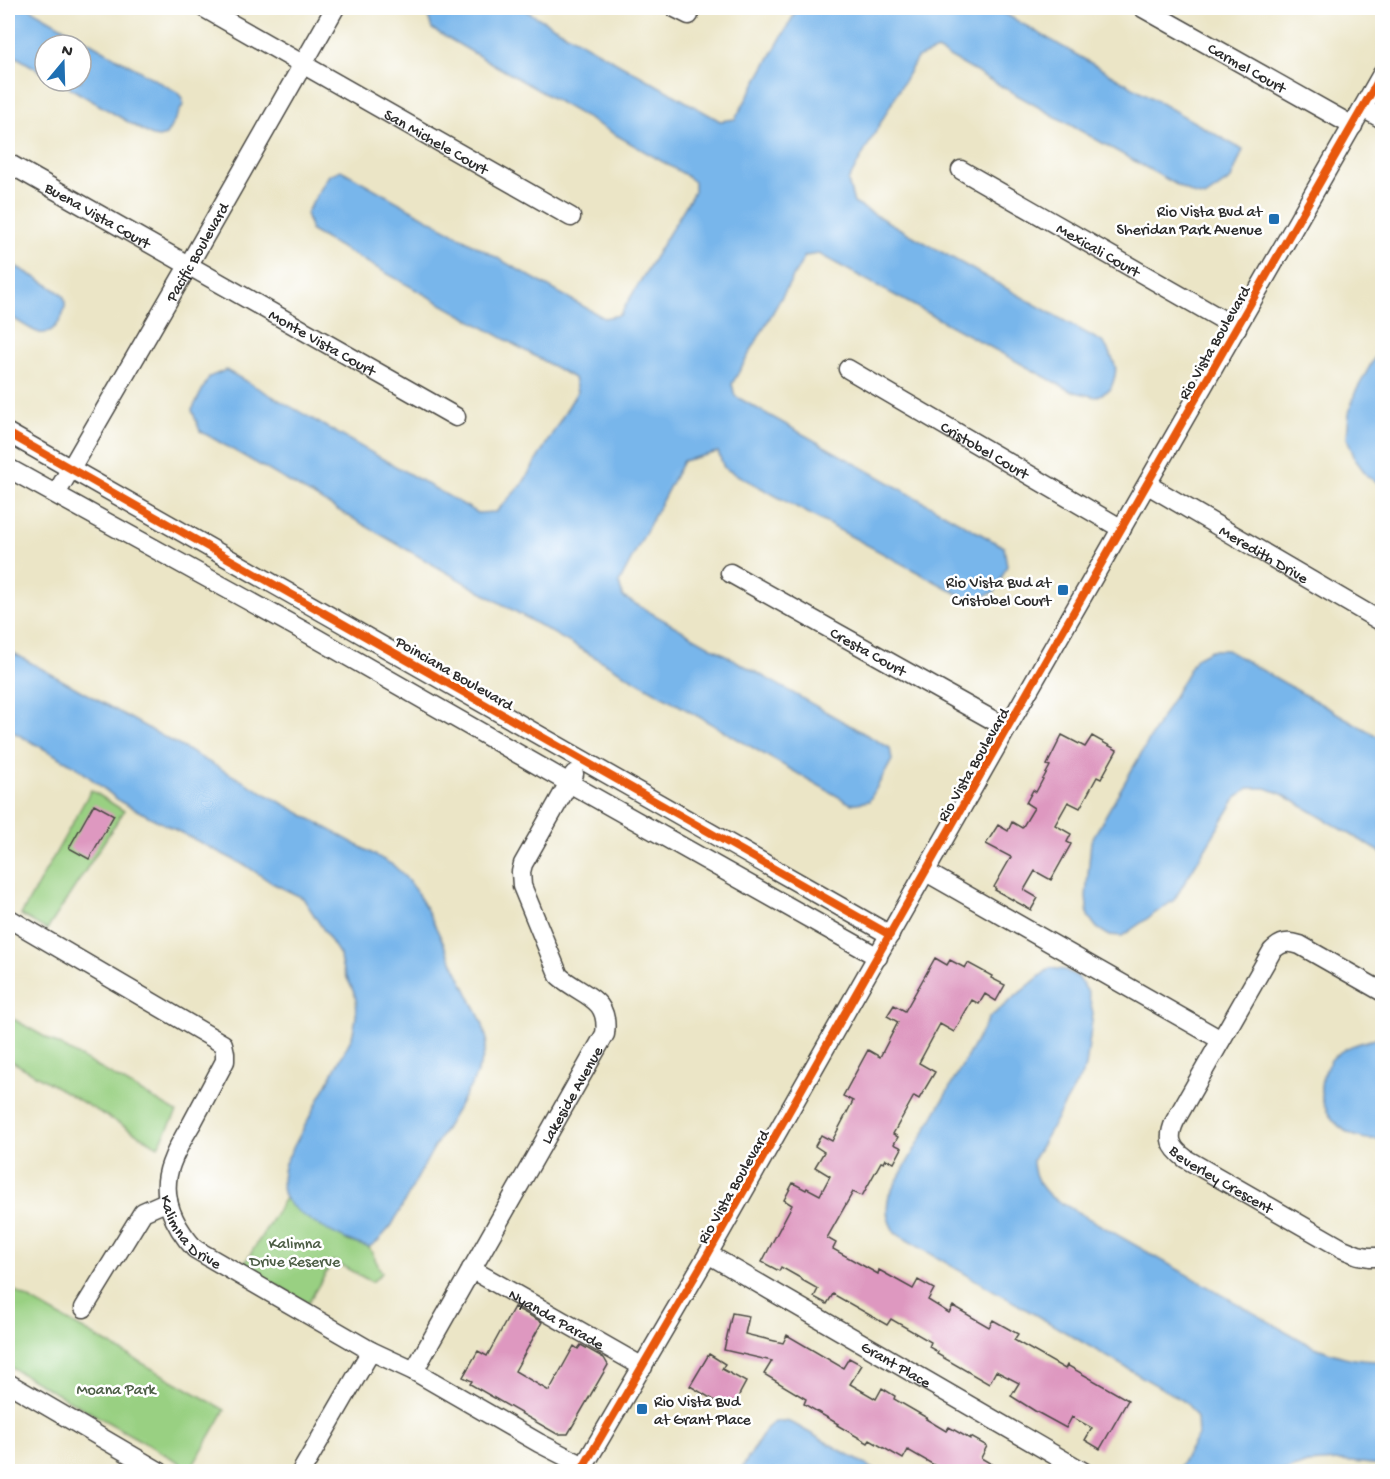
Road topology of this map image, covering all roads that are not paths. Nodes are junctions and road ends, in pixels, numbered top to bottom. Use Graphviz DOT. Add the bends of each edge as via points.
graph roads {
  1 [pos="204,8"];
  2 [pos="335,8"];
  3 [pos="1143,8"];
  4 [pos="303,64"];
  5 [pos="1383,74"];
  6 [pos="1363,108"];
  7 [pos="1383,119"];
  8 [pos="1353,126"];
  9 [pos="8,163"];
  10 [pos="961,170"];
  11 [pos="571,217"];
  12 [pos="188,266"];
  13 [pos="1237,328"];
  14 [pos="848,369"];
  15 [pos="456,417"];
  16 [pos="8,433"];
  17 [pos="8,468"];
  18 [pos="70,470"];
  19 [pos="1148,485"];
  20 [pos="56,494"];
  21 [pos="1122,529"];
  22 [pos="730,573"];
  23 [pos="322,612"];
  24 [pos="1383,622"];
  25 [pos="309,634"];
  26 [pos="1007,728"];
  27 [pos="582,760"];
  28 [pos="569,783"];
  29 [pos="926,872"];
  30 [pos="8,918"];
  31 [pos="890,935"];
  32 [pos="878,957"];
  33 [pos="1381,991"];
  34 [pos="1221,1040"];
  35 [pos="168,1201"];
  36 [pos="708,1254"];
  37 [pos="1383,1257"];
  38 [pos="471,1269"];
  39 [pos="84,1308"];
  40 [pos="371,1351"];
  41 [pos="643,1367"];
  42 [pos="414,1371"];
  43 [pos="8,1383"];
  44 [pos="581,1470"];
  45 [pos="160,1472"];
  46 [pos="300,1472"];
  47 [pos="1084,1472"];
  1 -- 4 [label="street, San Michele Court"];
  2 -- 4 [label="street, Pacific Boulevard"];
  3 -- 8 [label="street, Carmel Court"];
  4 -- 11 [label="street, San Michele Court"];
  4 -- 12 [label="street, Pacific Boulevard"];
  5 -- 6 [label="street, Rio Vista Boulevard"];
  6 -- 7 [label="street"];
  6 -- 8 [label="street, Rio Vista Boulevard"];
  8 -- 13 [label="street, Rio Vista Boulevard"];
  9 -- 12 [label="street, Buena Vista Court"];
  10 -- 13 [label="street, Mexicali Court"];
  12 -- 15 [label="street, Monte Vista Court"];
  12 -- 18 [label="street, Pacific Boulevard"];
  13 -- 19 [label="street, Rio Vista Boulevard"];
  14 -- 21 [label="street, Cristobel Court"];
  16 -- 18 [label="street, Poinciana Boulevard"];
  17 -- 20 [label="street"];
  18 -- 20 [label="street, Pacific Boulevard"];
  18 -- 23 [label="street, Poinciana Boulevard"];
  19 -- 21 [label="street, Rio Vista Boulevard"];
  19 -- 24 [label="street, Meredith Drive"];
  20 -- 25 [label="street"];
  21 -- 26 [label="street, Rio Vista Boulevard"];
  22 -- 26 [label="street, Cresta Court"];
  23 -- 25 [label="street"];
  23 -- 27 [label="street, Poinciana Boulevard"];
  25 -- 28 [label="street"];
  26 -- 29 [label="street, Rio Vista Boulevard"];
  27 -- 28 [label="street, Lakeside Avenue"];
  27 -- 31 [label="street, Poinciana Boulevard"];
  28 -- 32 [label="street"];
  28 -- 38 [label="street, Lakeside Avenue" via="523,864 522,886 559,976 601,1007 605,1034"];
  29 -- 31 [label="street, Rio Vista Boulevard"];
  29 -- 34 [label="street"];
  30 -- 35 [label="street, Kalimna Drive" via="223,1044 225,1061 170,1166"];
  31 -- 32 [label="street, Rio Vista Boulevard"];
  32 -- 36 [label="street, Rio Vista Boulevard"];
  33 -- 34 [label="street, Beverley Crescent" via="1300,945 1284,943 1272,951"];
  34 -- 37 [label="street, Beverley Crescent" via="1171,1129 1177,1153 1343,1249"];
  35 -- 39 [label="street" via="142,1212"];
  35 -- 40 [label="street, Kalimna Drive" via="173,1219 195,1249"];
  36 -- 41 [label="street, Rio Vista Boulevard"];
  36 -- 47 [label="street, Grant Place"];
  38 -- 41 [label="street, Nyanda Parade"];
  38 -- 42 [label="street, Lakeside Avenue"];
  40 -- 42 [label="street, Kalimna Drive"];
  40 -- 46 [label="street"];
  41 -- 44 [label="street, Rio Vista Boulevard"];
  42 -- 44 [label="street, Kalimna Drive"];
  43 -- 45 [label="street"];
}
